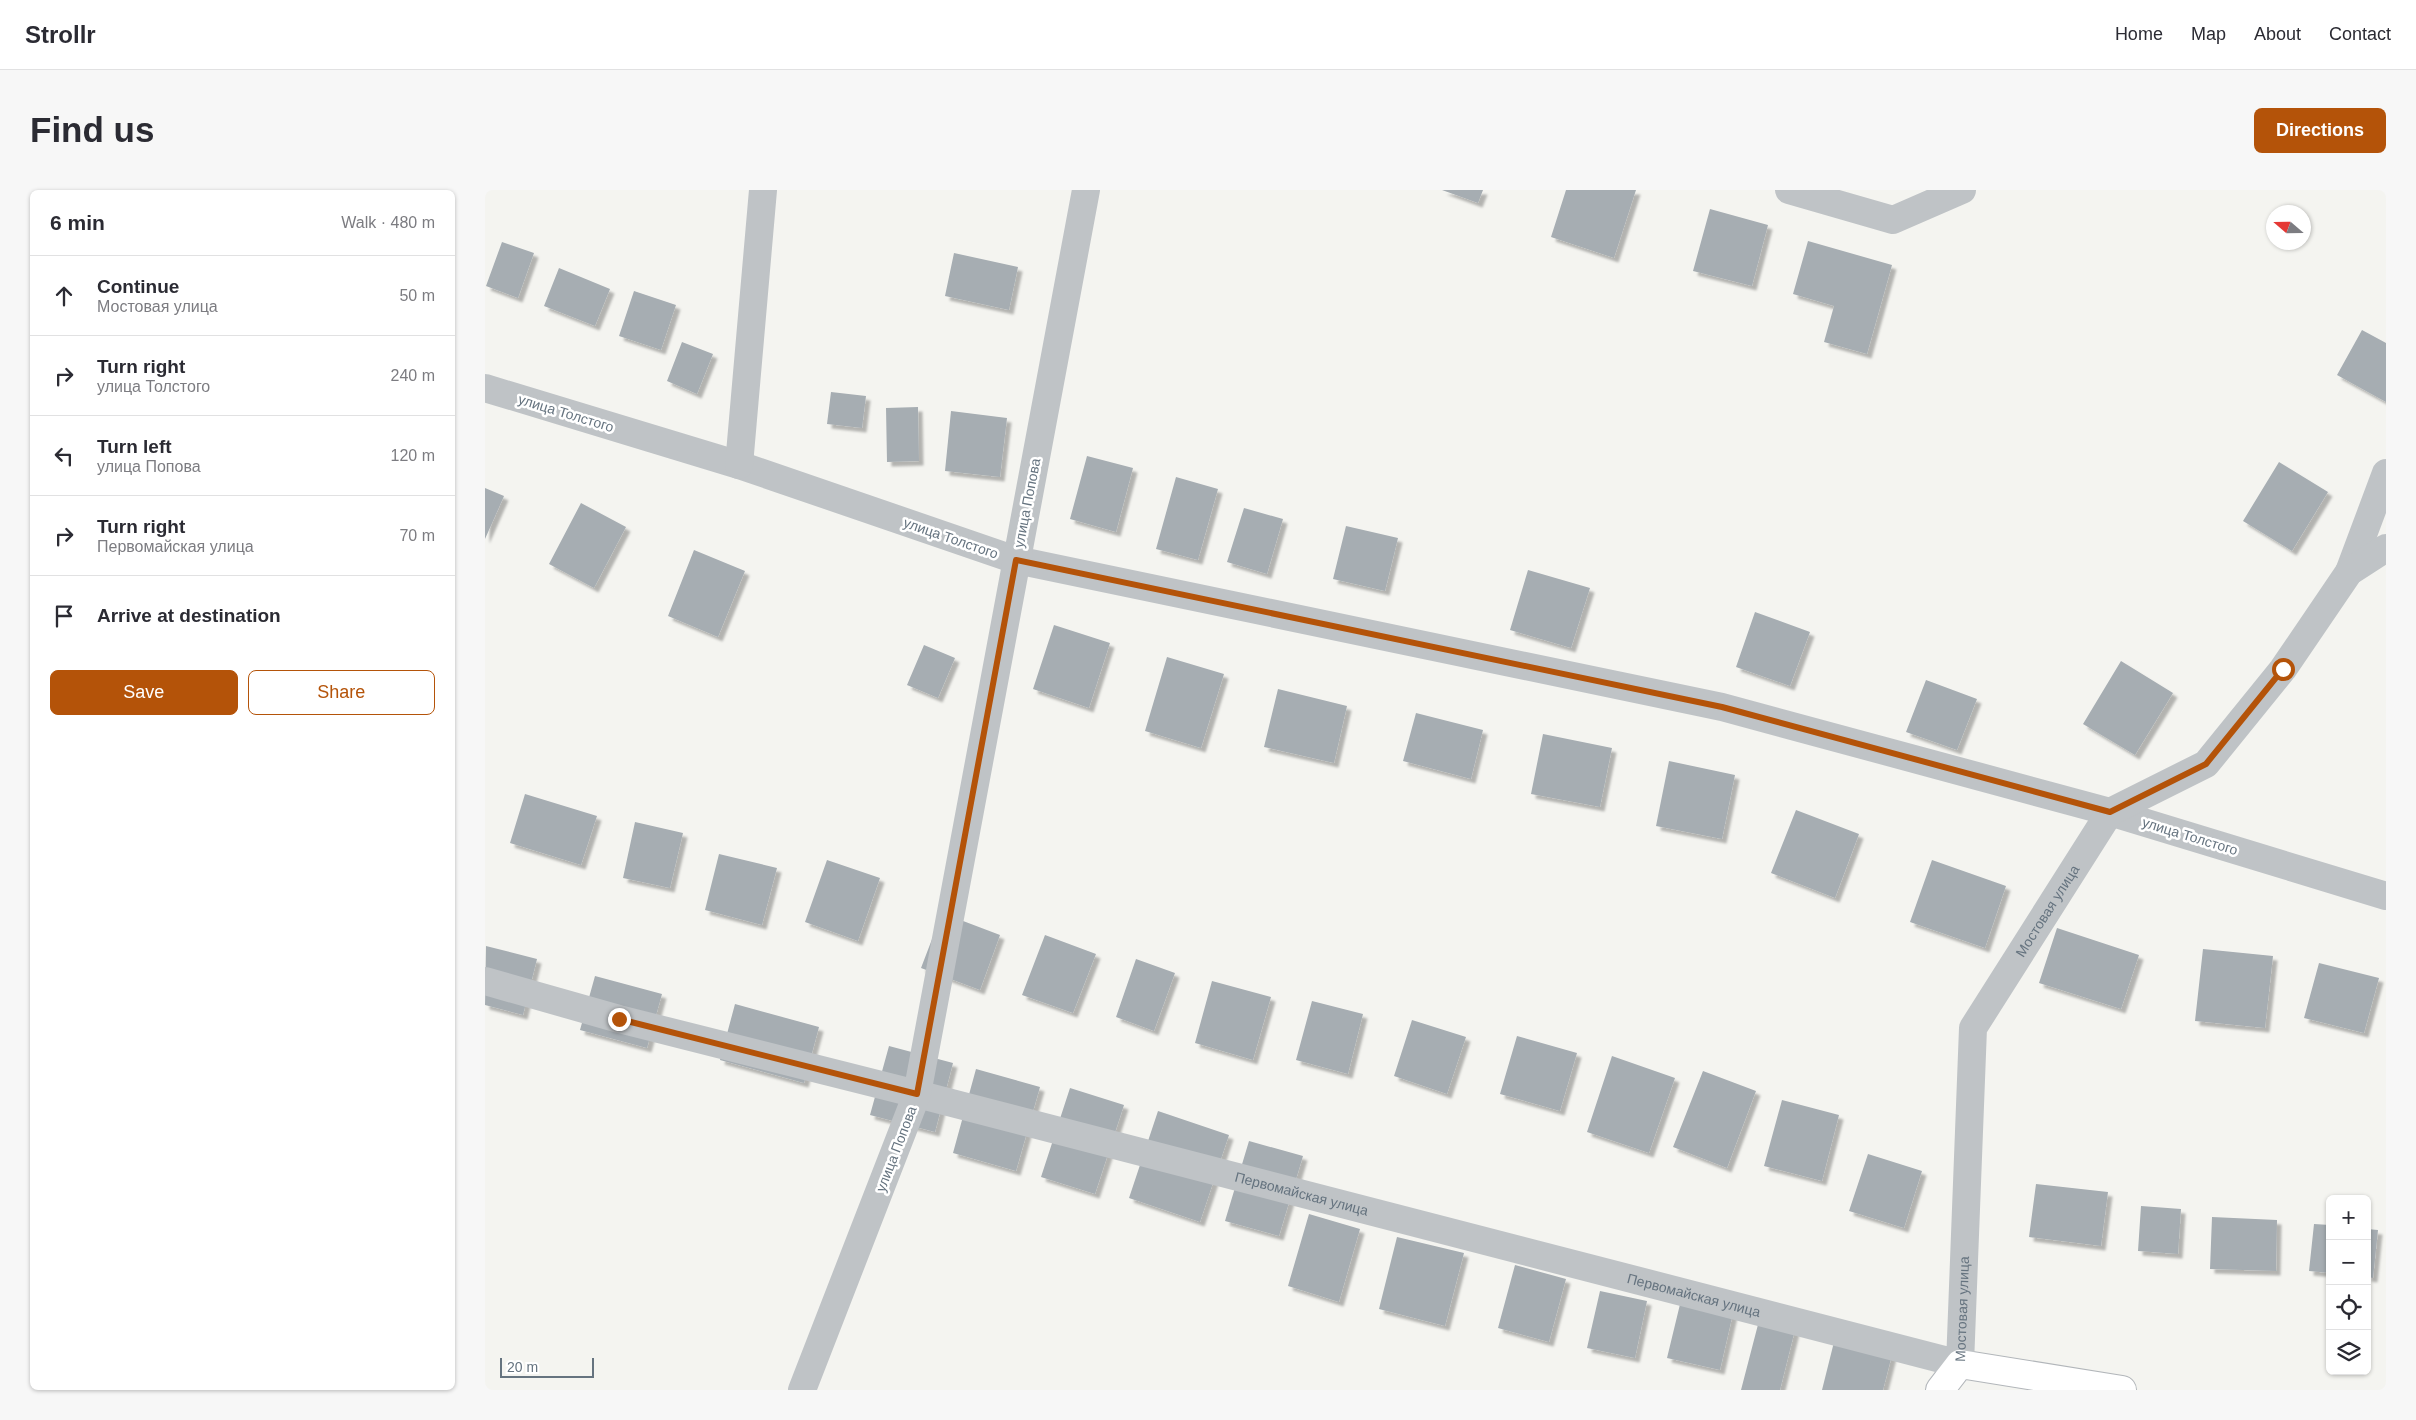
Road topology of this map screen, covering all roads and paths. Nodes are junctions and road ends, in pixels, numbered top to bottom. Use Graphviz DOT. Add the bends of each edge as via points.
graph roads {
  1 [pos="763,190"];
  2 [pos="1086,190"];
  3 [pos="1789,190"];
  4 [pos="1962,190"];
  5 [pos="485,388"];
  6 [pos="739,465"];
  7 [pos="2386,473"];
  8 [pos="2386,548"];
  9 [pos="1016,560"];
  10 [pos="2349,572"];
  11 [pos="2110,812"];
  12 [pos="2386,896"];
  13 [pos="485,981"];
  14 [pos="917,1094"];
  15 [pos="1960,1364"];
  16 [pos="802,1390"];
  17 [pos="1940,1390"];
  18 [pos="2122,1390"];
  1 -- 6 [label="street"];
  2 -- 9 [label="street, улица Попова"];
  3 -- 4 [label="street" via="1893,220"];
  5 -- 6 [label="street, улица Толстого"];
  6 -- 9 [label="street, улица Толстого"];
  7 -- 10 [label="street"];
  8 -- 10 [label="street"];
  9 -- 11 [label="street, улица Толстого" via="1722,707"];
  9 -- 14 [label="street, улица Попова"];
  10 -- 11 [label="street" via="2283,669 2206,764"];
  11 -- 12 [label="street, улица Толстого"];
  11 -- 15 [label="street, Мостовая улица" via="1973,1028"];
  13 -- 14 [label="street, Первомайская улица" via="619,1019"];
  14 -- 15 [label="street, Первомайская улица"];
  14 -- 16 [label="street, улица Попова"];
  15 -- 17 [label="main road, Мостовая улица"];
  15 -- 18 [label="main road, Первомайская улица"];
}
